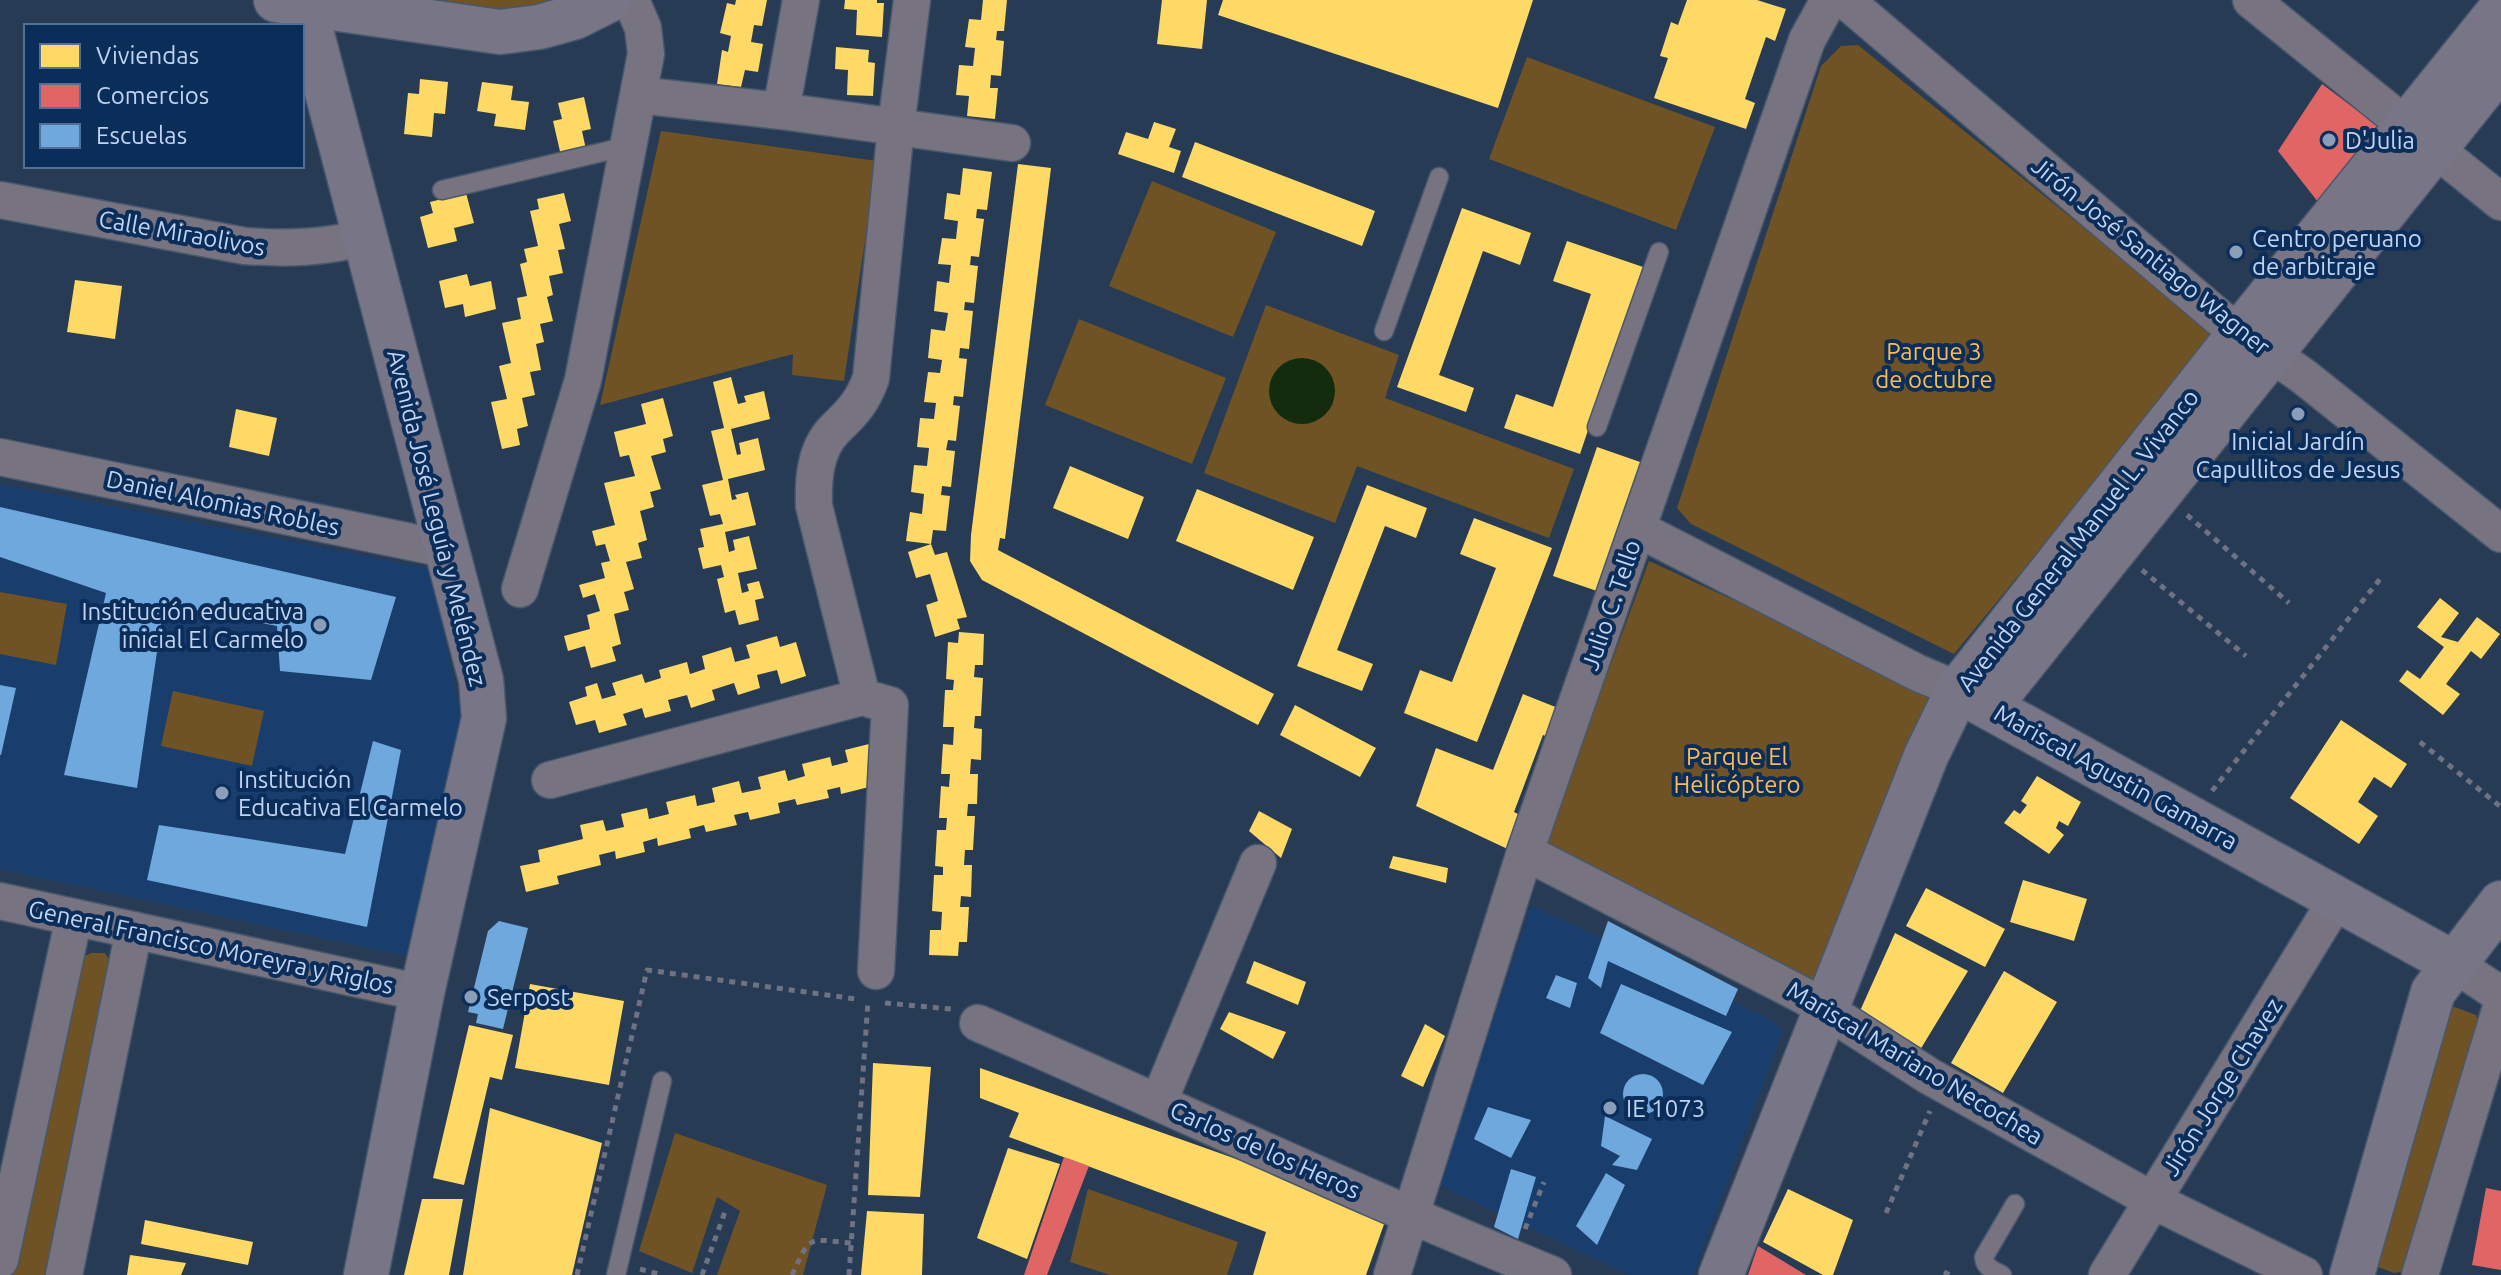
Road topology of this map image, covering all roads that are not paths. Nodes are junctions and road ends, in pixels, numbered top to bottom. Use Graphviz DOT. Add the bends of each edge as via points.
graph roads {
  1 [pos="609,0"];
  2 [pos="631,0"];
  3 [pos="801,0"];
  4 [pos="912,0"];
  5 [pos="1829,0"];
  6 [pos="1845,0"];
  7 [pos="2251,0"];
  8 [pos="294,1"];
  9 [pos="2501,9"];
  10 [pos="301,24"];
  11 [pos="304,34"];
  12 [pos="2501,66"];
  13 [pos="638,95"];
  14 [pos="781,111"];
  15 [pos="896,127"];
  16 [pos="2421,137"];
  17 [pos="1012,143"];
  18 [pos="628,146"];
  19 [pos="1439,177"];
  20 [pos="442,190"];
  21 [pos="0,200"];
  22 [pos="2501,202"];
  23 [pos="365,237"];
  24 [pos="1659,252"];
  25 [pos="1384,331"];
  26 [pos="2254,344"];
  27 [pos="1597,427"];
  28 [pos="0,457"];
  29 [pos="1638,529"];
  30 [pos="2501,534"];
  31 [pos="445,549"];
  32 [pos="520,589"];
  33 [pos="862,697"];
  34 [pos="1974,698"];
  35 [pos="550,780"];
  36 [pos="1525,852"];
  37 [pos="1258,863"];
  38 [pos="2337,899"];
  39 [pos="0,901"];
  40 [pos="2501,903"];
  41 [pos="74,917"];
  42 [pos="134,930"];
  43 [pos="2453,963"];
  44 [pos="872,986"];
  45 [pos="422,993"];
  46 [pos="2501,995"];
  47 [pos="2501,1007"];
  48 [pos="1825,1009"];
  49 [pos="984,1026"];
  50 [pos="662,1081"];
  51 [pos="1159,1101"];
  52 [pos="2152,1200"];
  53 [pos="2015,1204"];
  54 [pos="1412,1216"];
  55 [pos="0,1260"];
  56 [pos="64,1275"];
  57 [pos="366,1275"];
  58 [pos="616,1275"];
  59 [pos="1392,1275"];
  60 [pos="1553,1275"];
  61 [pos="1721,1275"];
  62 [pos="2002,1275"];
  63 [pos="2107,1275"];
  64 [pos="2304,1275"];
  65 [pos="2352,1275"];
  66 [pos="2420,1275"];
  1 -- 8 [label="street" via="575,17 500,32"];
  2 -- 13 [label="street" via="643,28 646,54"];
  3 -- 14 [label="street"];
  4 -- 15 [label="street"];
  5 -- 29 [label="street, Julio C. Tello" via="1807,40"];
  6 -- 26 [label="street, Jirón José Santiago Wagner"];
  7 -- 16 [label="street"];
  8 -- 10 [label="street, Avenida José Leguía y Meléndez"];
  9 -- 16 [label="street, Avenida General Manuel L. Vivanco"];
  11 -- 23 [label="street, Avenida José Leguía y Meléndez"];
  12 -- 16 [label="street, Avenida General Manuel L. Vivanco"];
  13 -- 14 [label="street"];
  13 -- 18 [label="street"];
  14 -- 15 [label="street"];
  15 -- 17 [label="street"];
  15 -- 33 [label="street" via="871,378 857,408 823,447 813,486"];
  16 -- 22 [label="street"];
  16 -- 26 [label="street, Avenida General Manuel L. Vivanco"];
  18 -- 20 [label="lane"];
  18 -- 32 [label="street" via="583,380"];
  19 -- 25 [label="lane"];
  21 -- 23 [label="street, Calle Miraolivos" via="245,246 331,246"];
  23 -- 31 [label="street, Avenida José Leguía y Meléndez"];
  24 -- 27 [label="lane"];
  26 -- 30 [label="street, Jirón José Santiago Wagner" via="2303,376"];
  26 -- 34 [label="street, Avenida General Manuel L. Vivanco"];
  26 -- 34 [label="street, Avenida General Manuel L. Vivanco" via="2159,492 2115,547"];
  28 -- 31 [label="street, Daniel Alomias Robles"];
  29 -- 34 [label="street, Mariscal Agustin Gamarra"];
  29 -- 36 [label="street, Julio C. Tello"];
  31 -- 45 [label="street, Avenida José Leguía y Meléndez" via="481,680 484,718"];
  33 -- 35 [label="street"];
  33 -- 44 [label="street" via="890,705"];
  34 -- 38 [label="street, Mariscal Agustin Gamarra"];
  34 -- 48 [label="street, Avenida General Manuel L. Vivanco" via="1926,756"];
  36 -- 48 [label="street, Mariscal Mariano Necochea"];
  36 -- 54 [label="street, Julio C. Tello"];
  37 -- 51 [label="street"];
  38 -- 43 [label="street, Mariscal Agustin Gamarra"];
  38 -- 52 [label="street, Jirón Jorge Chavez"];
  39 -- 41 [label="street, General Francisco Moreyra y Riglos"];
  40 -- 43 [label="street"];
  41 -- 42 [label="street, General Francisco Moreyra y Riglos"];
  41 -- 55 [label="street"];
  42 -- 45 [label="street, General Francisco Moreyra y Riglos"];
  42 -- 56 [label="street"];
  43 -- 46 [label="street, Mariscal Agustin Gamarra"];
  43 -- 65 [label="street" via="2433,992"];
  45 -- 57 [label="street, Avenida José Leguía y Meléndez"];
  47 -- 66 [label="street"];
  48 -- 52 [label="street, Mariscal Mariano Necochea" via="1942,1083"];
  48 -- 61 [label="street, Avenida General Manuel L. Vivanco"];
  49 -- 51 [label="street, Carlos de los Heros"];
  50 -- 58 [label="lane"];
  51 -- 54 [label="street, Carlos de los Heros"];
  52 -- 63 [label="street, Jirón Jorge Chavez"];
  52 -- 64 [label="street, Mariscal Mariano Necochea"];
  53 -- 62 [label="lane" via="1984,1257 1989,1268"];
  54 -- 59 [label="street, Julio C. Tello"];
  54 -- 60 [label="street, Carlos de los Heros"];
}
